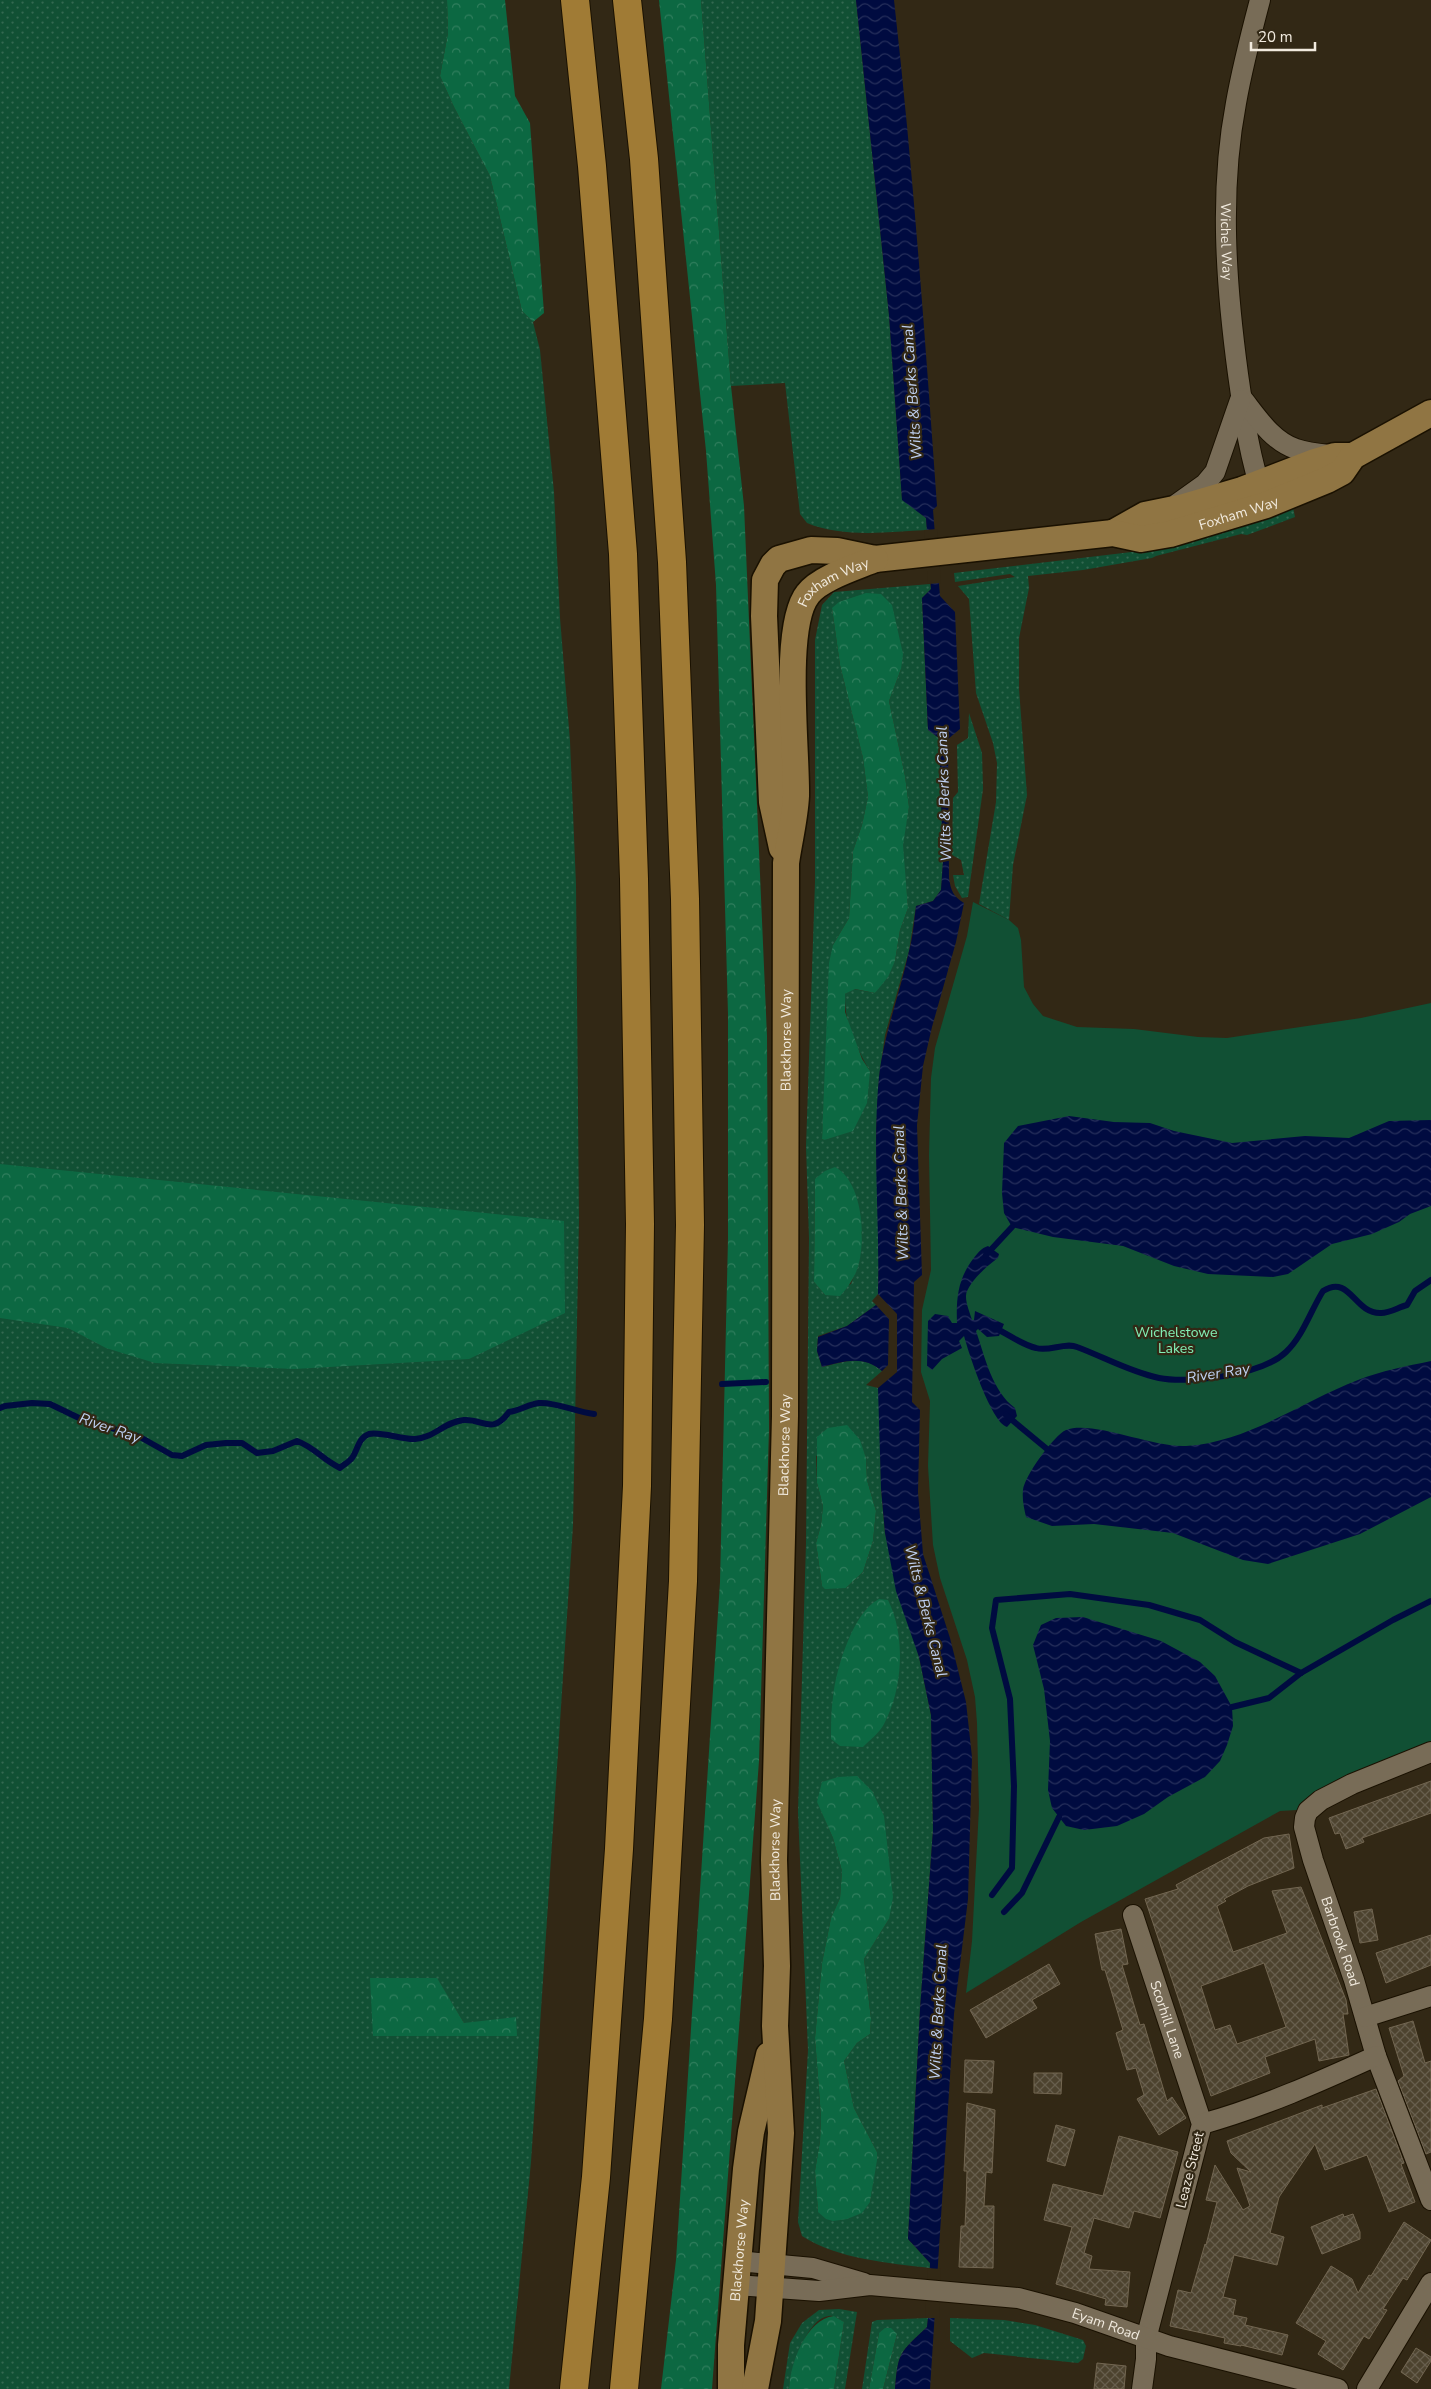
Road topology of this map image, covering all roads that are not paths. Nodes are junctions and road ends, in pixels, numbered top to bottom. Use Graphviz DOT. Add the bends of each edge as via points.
graph roads {
  1 [pos="575,0"];
  2 [pos="627,0"];
  3 [pos="1260,0"];
  4 [pos="1241,396"];
  5 [pos="1431,413"];
  6 [pos="1344,456"];
  7 [pos="1262,495"];
  8 [pos="1167,511"];
  9 [pos="1113,533"];
  10 [pos="875,559"];
  11 [pos="765,580"];
  12 [pos="798,614"];
  13 [pos="786,863"];
  14 [pos="1431,1752"];
  15 [pos="1133,1915"];
  16 [pos="1431,1996"];
  17 [pos="1365,2017"];
  18 [pos="775,2026"];
  19 [pos="1376,2056"];
  20 [pos="1202,2124"];
  21 [pos="1431,2200"];
  22 [pos="737,2273"];
  23 [pos="772,2276"];
  24 [pos="1431,2283"];
  25 [pos="1146,2339"];
  26 [pos="574,2389"];
  27 [pos="624,2389"];
  28 [pos="731,2389"];
  29 [pos="755,2389"];
  30 [pos="1142,2389"];
  31 [pos="1338,2389"];
  32 [pos="1368,2389"];
  1 -- 26 [label="highway" via="592,166 623,554 640,1224 637,1486 619,1848 596,2177"];
  2 -- 27 [label="highway" via="644,159 672,562 685,899 690,1225 682,1581 658,2019"];
  3 -- 4 [label="street, Wichel Way" via="1236,103 1228,172 1228,279"];
  4 -- 6 [label="street" via="1258,419 1287,445 1305,452"];
  4 -- 7 [label="street, Wichel Way" via="1250,457"];
  4 -- 8 [label="street" via="1214,472 1205,484"];
  5 -- 6 [label="main road, Foxham Way"];
  6 -- 7 [label="main road, Foxham Way" via="1342,472 1327,480"];
  7 -- 8 [label="main road, Foxham Way"];
  7 -- 9 [label="main road, Foxham Way" via="1170,534 1141,538"];
  8 -- 9 [label="main road, Foxham Way" via="1146,515"];
  9 -- 10 [label="main road, Foxham Way"];
  10 -- 11 [label="main road, Foxham Way" via="837,551 811,550 780,559 772,565"];
  10 -- 12 [label="main road, Foxham Way" via="819,584 804,599"];
  11 -- 13 [label="main road, Blackhorse Way" via="772,802"];
  12 -- 13 [label="main road, Blackhorse Way" via="793,677 796,798"];
  13 -- 18 [label="main road, Blackhorse Way" via="785,1416 774,1841"];
  14 -- 17 [label="street, Barbrook Road" via="1336,1791 1313,1806 1305,1818 1313,1860"];
  15 -- 20 [label="street, Scorhill Lane"];
  16 -- 17 [label="street"];
  17 -- 19 [label="street, Barbrook Road"];
  18 -- 22 [label="main road, Blackhorse Way" via="748,2149"];
  18 -- 23 [label="main road, Blackhorse Way" via="781,2133"];
  19 -- 20 [label="street, Leaze Street" via="1298,2091"];
  19 -- 21 [label="street, Barbrook Road"];
  20 -- 25 [label="street, Leaze Street"];
  22 -- 23 [label="street, Eyam Road"];
  22 -- 28 [label="main road, Blackhorse Way" via="730,2345"];
  23 -- 25 [label="street, Eyam Road" via="812,2268 875,2286 1018,2298"];
  23 -- 29 [label="main road, Blackhorse Way" via="765,2343"];
  24 -- 32 [label="street"];
  25 -- 30 [label="street, Leaze Street"];
  25 -- 31 [label="street, Eyam Road"];
}
